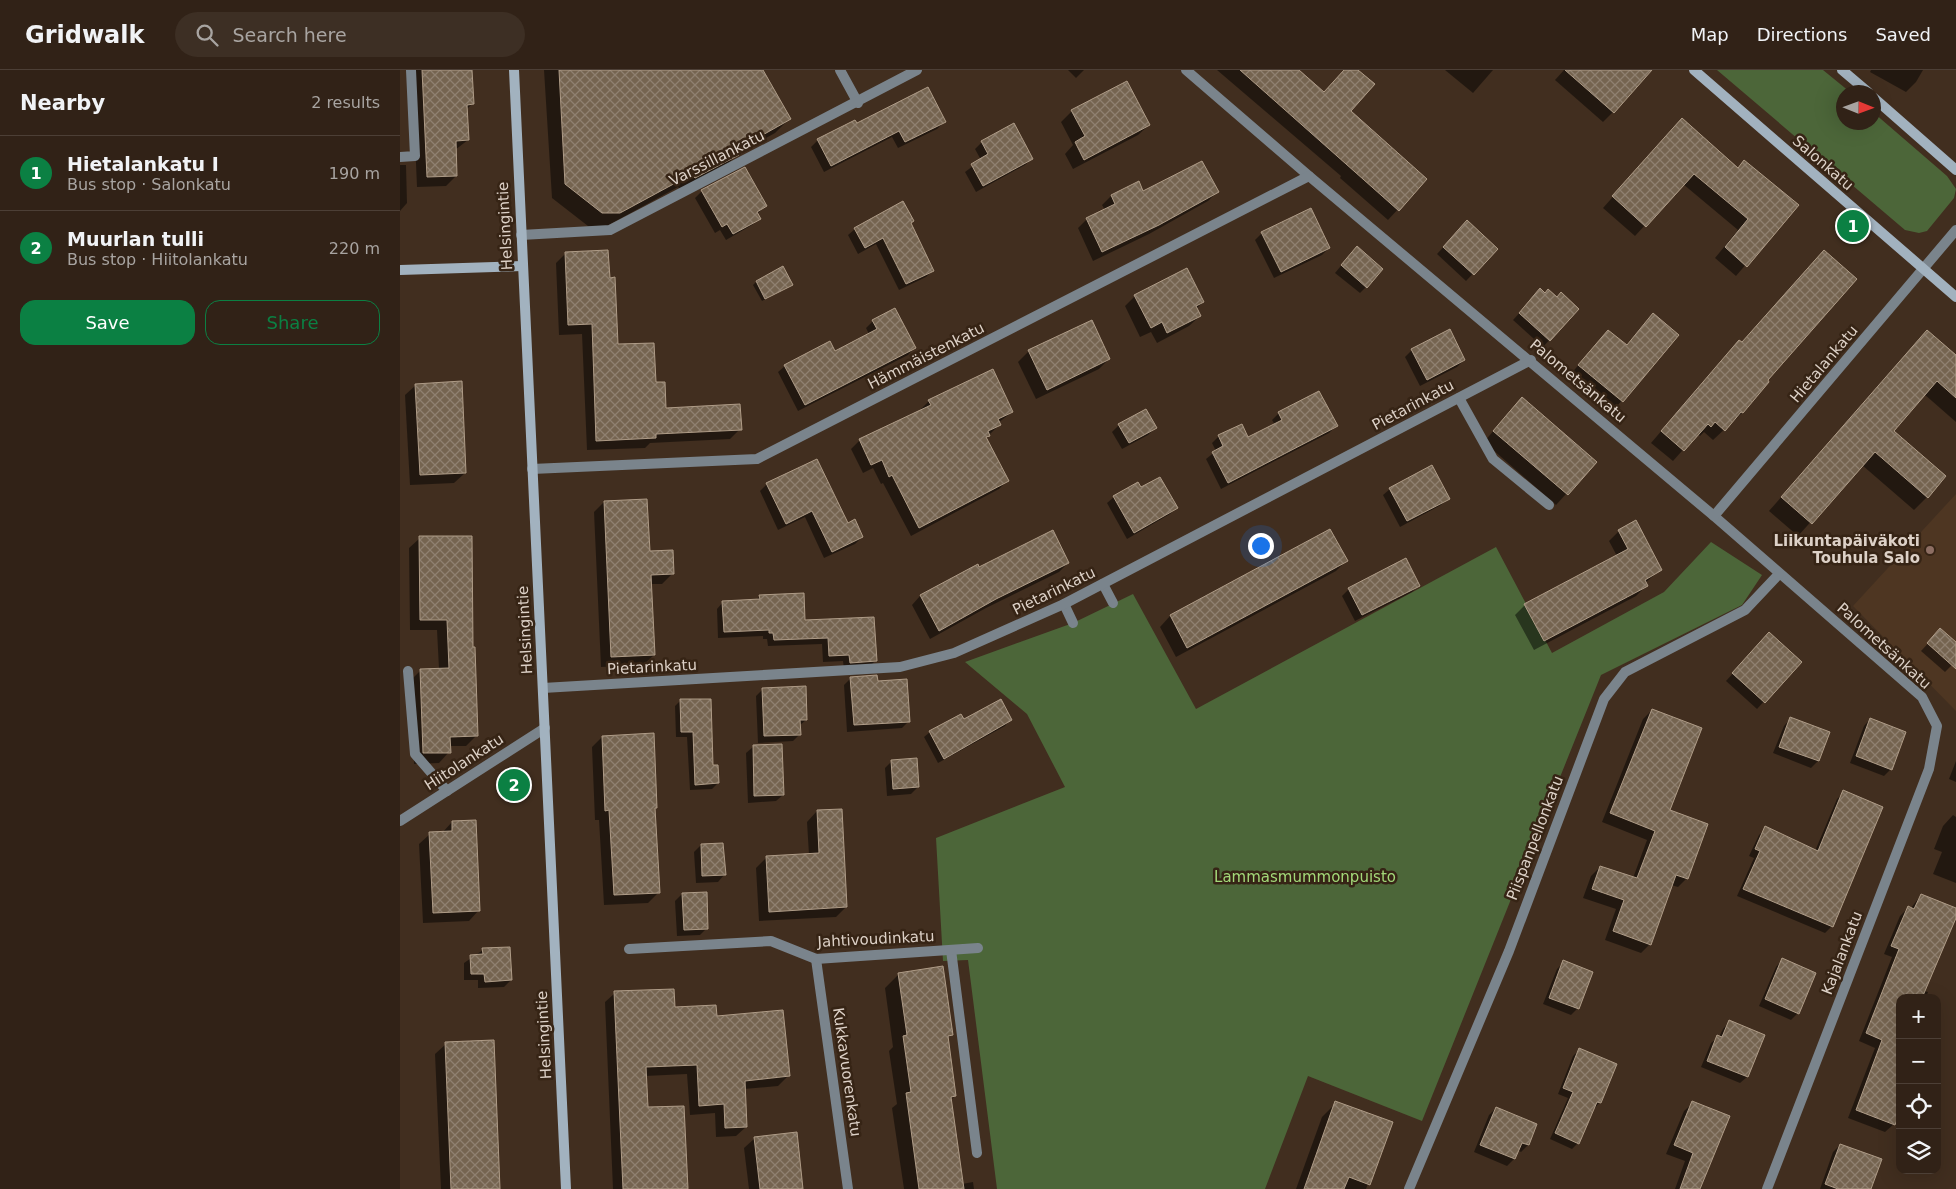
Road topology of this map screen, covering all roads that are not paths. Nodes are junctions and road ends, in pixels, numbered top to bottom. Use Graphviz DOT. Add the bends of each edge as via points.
graph roads {
  1 [pos="411,70"];
  2 [pos="514,70"];
  3 [pos="840,70"];
  4 [pos="917,70"];
  5 [pos="1186,70"];
  6 [pos="1694,70"];
  7 [pos="1842,70"];
  8 [pos="1860,85"];
  9 [pos="858,103"];
  10 [pos="1881,104"];
  11 [pos="400,157"];
  12 [pos="1956,170"];
  13 [pos="1309,176"];
  14 [pos="1956,230"];
  15 [pos="521,236"];
  16 [pos="522,266"];
  17 [pos="400,270"];
  18 [pos="1922,270"];
  19 [pos="1956,297"];
  20 [pos="1531,360"];
  21 [pos="1459,398"];
  22 [pos="532,469"];
  23 [pos="1549,505"];
  24 [pos="1714,516"];
  25 [pos="1779,574"];
  26 [pos="1103,584"];
  27 [pos="1113,603"];
  28 [pos="1064,604"];
  29 [pos="1073,623"];
  30 [pos="408,672"];
  31 [pos="543,688"];
  32 [pos="1937,726"];
  33 [pos="545,728"];
  34 [pos="447,791"];
  35 [pos="400,821"];
  36 [pos="978,948"];
  37 [pos="629,949"];
  38 [pos="951,950"];
  39 [pos="816,959"];
  40 [pos="977,1153"];
  41 [pos="566,1189"];
  42 [pos="848,1189"];
  43 [pos="1409,1189"];
  44 [pos="1767,1189"];
  1 -- 11 [label="street" via="415,156"];
  2 -- 15 [label="main road, Helsingintie"];
  3 -- 9 [label="street"];
  4 -- 9 [label="street, Varssillankatu"];
  5 -- 13 [label="street, Palometsänkatu"];
  6 -- 18 [label="main road, Salonkatu"];
  7 -- 8 [label="main road"];
  9 -- 15 [label="street, Varssillankatu" via="610,230"];
  10 -- 12 [label="main road"];
  13 -- 20 [label="street, Palometsänkatu"];
  13 -- 22 [label="street, Hämmäistenkatu" via="757,459"];
  14 -- 18 [label="street, Hietalankatu"];
  15 -- 16 [label="main road, Helsingintie"];
  16 -- 17 [label="main road"];
  16 -- 22 [label="main road, Helsingintie"];
  18 -- 19 [label="main road, Salonkatu"];
  18 -- 24 [label="street, Hietalankatu"];
  20 -- 21 [label="street, Pietarinkatu"];
  20 -- 24 [label="street, Palometsänkatu"];
  21 -- 23 [label="street" via="1493,460"];
  21 -- 26 [label="street, Pietarinkatu"];
  22 -- 31 [label="main road, Helsingintie"];
  24 -- 25 [label="street, Palometsänkatu"];
  25 -- 32 [label="street, Palometsänkatu" via="1922,696"];
  25 -- 43 [label="street, Piispanpellonkatu" via="1745,610 1625,672 1604,699 1509,951"];
  26 -- 27 [label="street"];
  26 -- 28 [label="street, Pietarinkatu"];
  28 -- 29 [label="street"];
  28 -- 31 [label="street, Pietarinkatu" via="954,654 900,667"];
  30 -- 34 [label="street" via="415,754"];
  31 -- 33 [label="main road, Helsingintie"];
  32 -- 44 [label="street, Kajalankatu" via="1929,769"];
  33 -- 34 [label="street, Hiitolankatu"];
  33 -- 41 [label="main road, Helsingintie"];
  34 -- 35 [label="street, Hiitolankatu"];
  36 -- 38 [label="street, Jahtivoudinkatu"];
  37 -- 39 [label="street, Jahtivoudinkatu" via="772,940"];
  38 -- 39 [label="street, Jahtivoudinkatu"];
  38 -- 40 [label="street"];
  39 -- 42 [label="street, Kukkavuorenkatu"];
}
